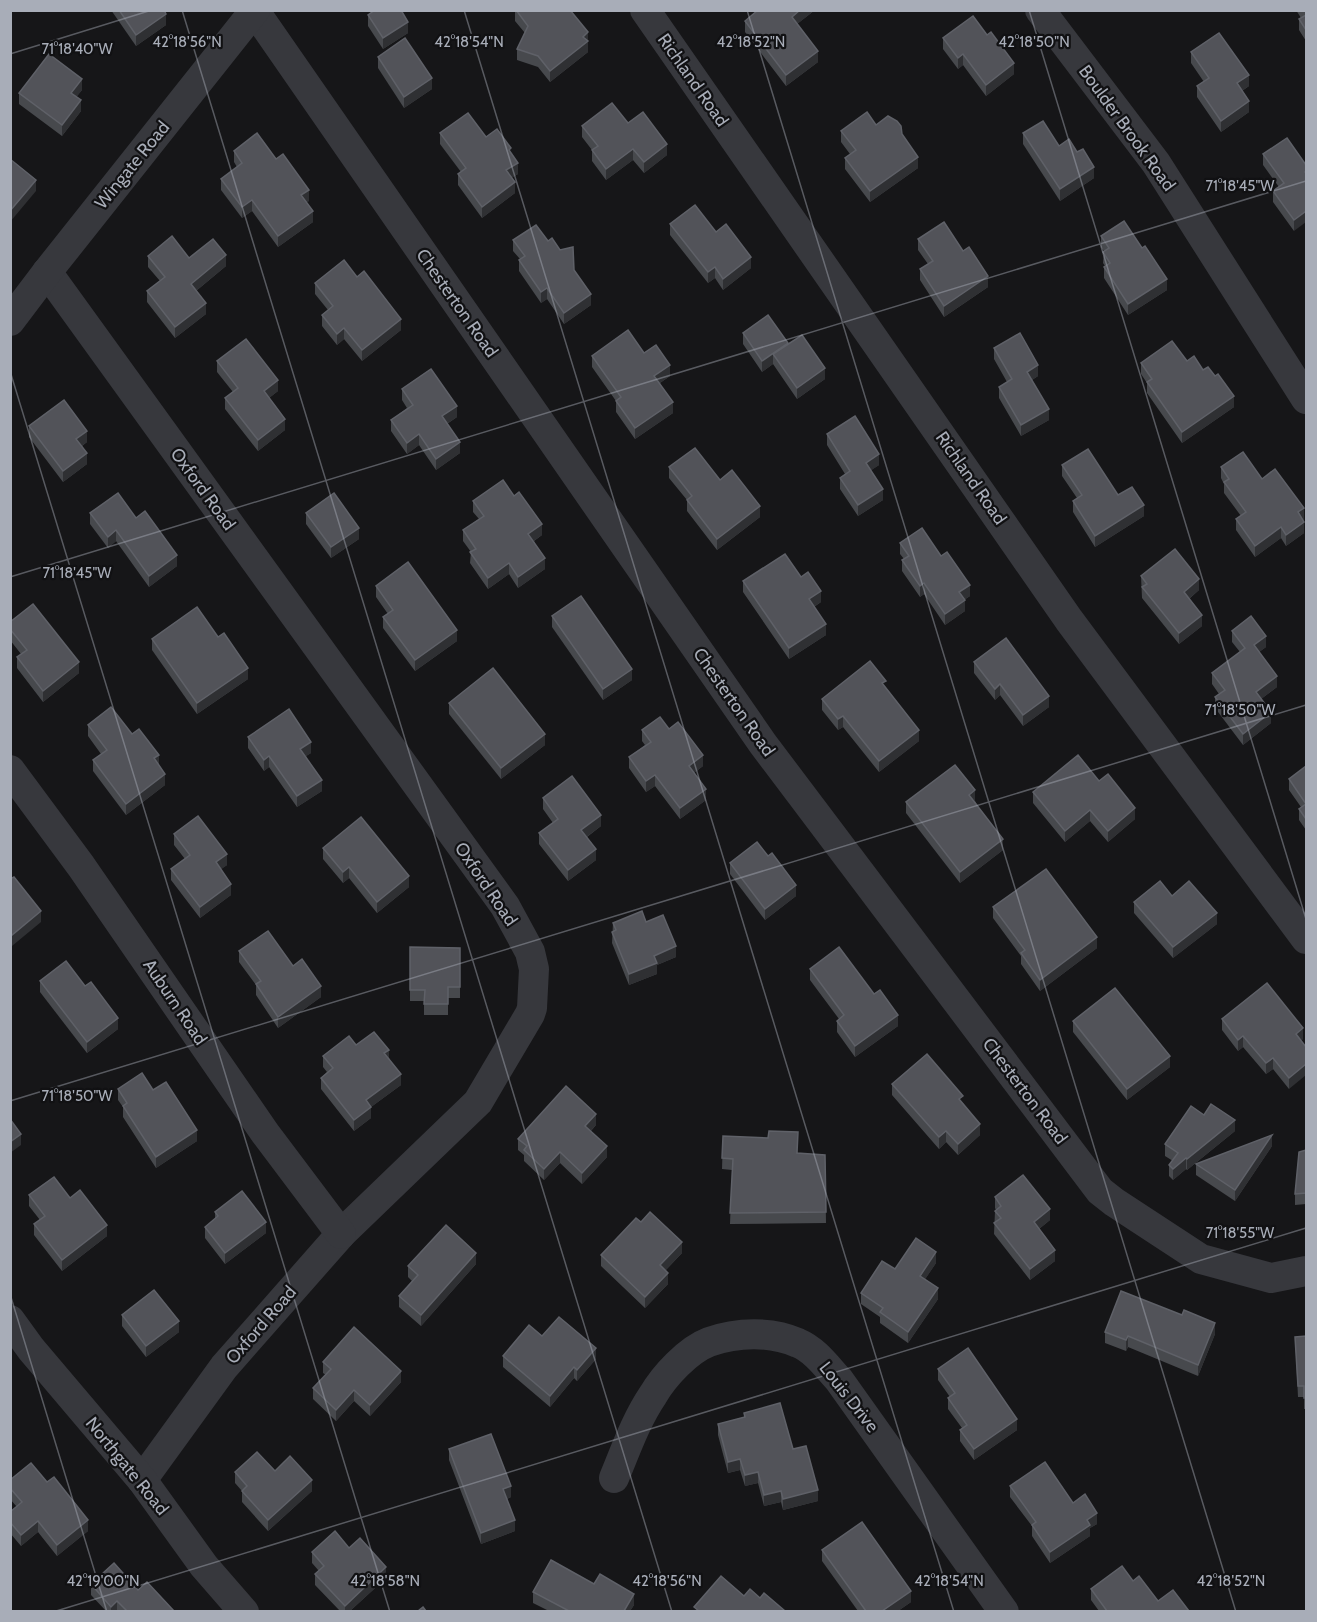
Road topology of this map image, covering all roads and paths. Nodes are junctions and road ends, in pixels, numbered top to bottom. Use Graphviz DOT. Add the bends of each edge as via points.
graph roads {
  1 [pos="645,10"];
  2 [pos="1040,10"];
  3 [pos="254,11"];
  4 [pos="47,272"];
  5 [pos="10,321"];
  6 [pos="1306,399"];
  7 [pos="10,770"];
  8 [pos="1306,939"];
  9 [pos="341,1234"];
  10 [pos="1306,1271"];
  11 [pos="10,1320"];
  12 [pos="614,1478"];
  13 [pos="142,1480"];
  14 [pos="244,1611"];
  15 [pos="1004,1611"];
  1 -- 8 [label="street, Richland Road" via="1069,620"];
  2 -- 6 [label="street, Boulder Brook Road" via="1156,163"];
  3 -- 4 [label="street, Wingate Road"];
  3 -- 10 [label="street, Chesterton Road" via="763,744 1100,1191 1201,1259 1271,1278"];
  4 -- 5 [label="street, Wingate Road"];
  4 -- 9 [label="street, Oxford Road" via="505,906 530,952 534,980 530,1014 478,1102"];
  7 -- 9 [label="street, Auburn Road" via="265,1133"];
  9 -- 13 [label="street, Oxford Road" via="224,1367"];
  11 -- 13 [label="street, Northgate Road"];
  12 -- 15 [label="street, Louis Drive" via="654,1393 689,1354 707,1343 731,1336 777,1336 800,1344 839,1380"];
  13 -- 14 [label="street, Northgate Road" via="204,1566"];
}
